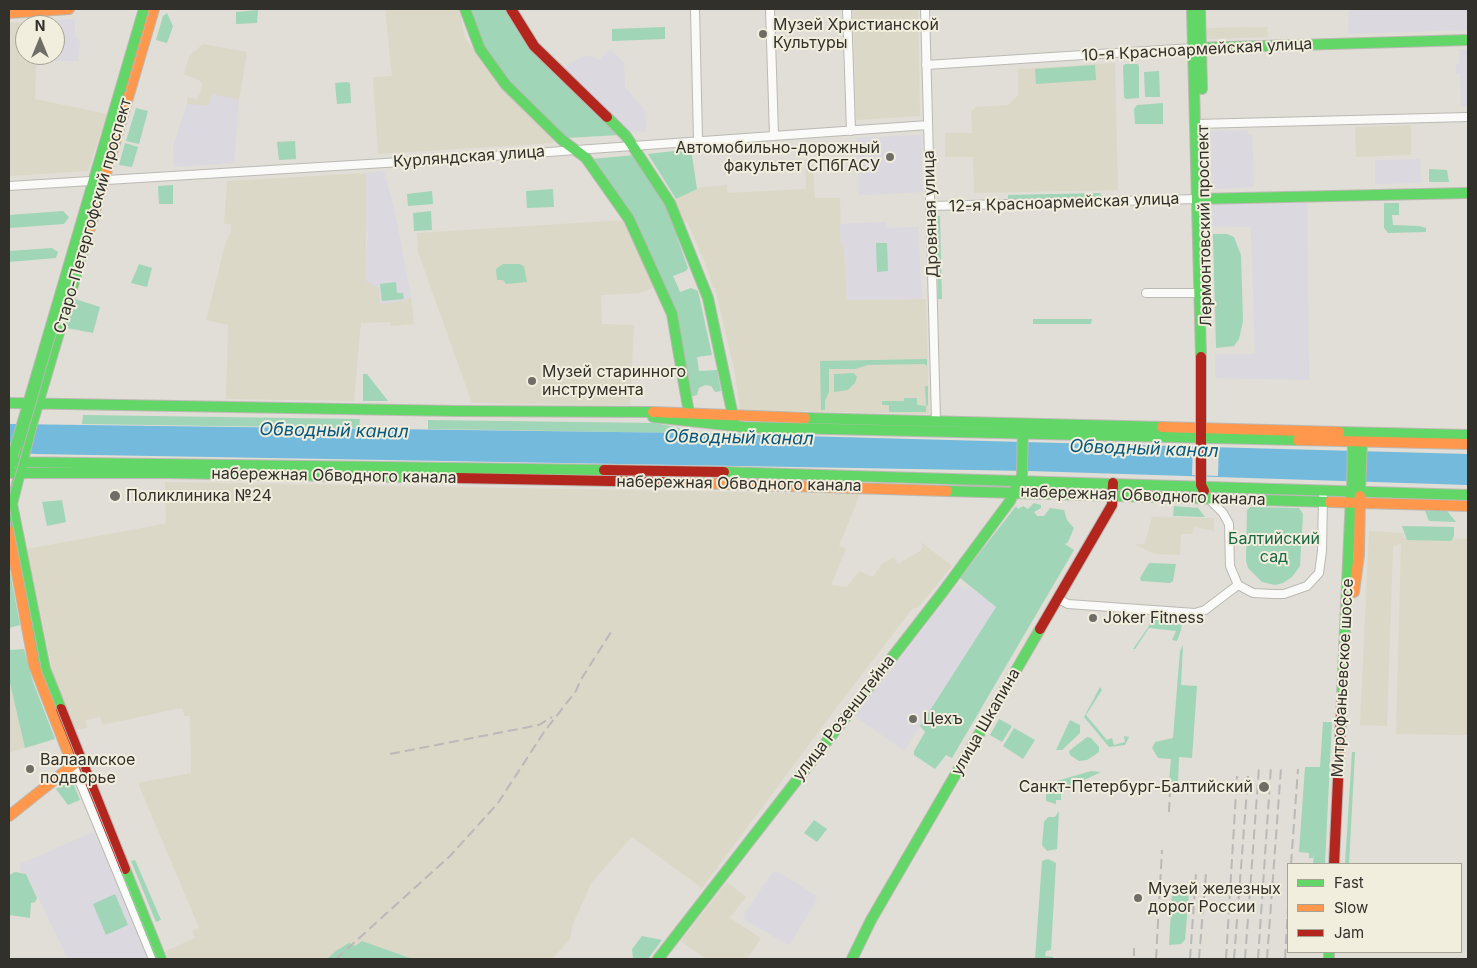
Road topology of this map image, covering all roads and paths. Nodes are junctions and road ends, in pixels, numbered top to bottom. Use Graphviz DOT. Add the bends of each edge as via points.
graph roads {
  1 [pos="69,9"];
  2 [pos="144,9"];
  3 [pos="154,9"];
  4 [pos="465,9"];
  5 [pos="511,9"];
  6 [pos="695,9"];
  7 [pos="770,9"];
  8 [pos="847,9"];
  9 [pos="925,9"];
  10 [pos="1192,9"];
  11 [pos="1200,9"];
  12 [pos="9,13"];
  13 [pos="1468,40"];
  14 [pos="1197,48"];
  15 [pos="926,65"];
  16 [pos="1468,117"];
  17 [pos="1199,124"];
  18 [pos="928,125"];
  19 [pos="850,130"];
  20 [pos="774,135"];
  21 [pos="698,140"];
  22 [pos="633,145"];
  23 [pos="575,149"];
  24 [pos="99,180"];
  25 [pos="9,186"];
  26 [pos="1468,193"];
  27 [pos="1201,199"];
  28 [pos="930,206"];
  29 [pos="1146,293"];
  30 [pos="1203,293"];
  31 [pos="9,403"];
  32 [pos="34,404"];
  33 [pos="690,417"];
  34 [pos="936,420"];
  35 [pos="734,421"];
  36 [pos="1023,432"];
  37 [pos="1468,435"];
  38 [pos="1206,436"];
  39 [pos="1358,443"];
  40 [pos="1468,444"];
  41 [pos="14,463"];
  42 [pos="1021,476"];
  43 [pos="1205,481"];
  44 [pos="1113,483"];
  45 [pos="1356,486"];
  46 [pos="1324,490"];
  47 [pos="1015,491"];
  48 [pos="1113,494"];
  49 [pos="1468,495"];
  50 [pos="1207,497"];
  51 [pos="1323,502"];
  52 [pos="1355,503"];
  53 [pos="1468,506"];
  54 [pos="9,531"];
  55 [pos="1238,585"];
  56 [pos="1058,599"];
  57 [pos="76,762"];
  58 [pos="9,816"];
  59 [pos="1334,863"];
  60 [pos="1341,863"];
  61 [pos="153,959"];
  62 [pos="161,959"];
  63 [pos="658,959"];
  64 [pos="852,959"];
  1 -- 12 [label="main road"];
  2 -- 24 [label="main road, Старо-Петергофский проспект"];
  3 -- 24 [label="main road, Старо-Петергофский проспект"];
  4 -- 23 [label="main road" via="480,49 506,85"];
  5 -- 22 [label="main road" via="534,46"];
  6 -- 21 [label="street"];
  7 -- 20 [label="street"];
  8 -- 19 [label="street"];
  9 -- 15 [label="street, Дровяная улица"];
  10 -- 14 [label="main road, Лермонтовский проспект"];
  11 -- 14 [label="main road, Лермонтовский проспект"];
  13 -- 14 [label="main road, 10-я Красноармейская улица"];
  14 -- 15 [label="street, 10-я Красноармейская улица"];
  14 -- 17 [label="main road, Лермонтовский проспект"];
  15 -- 18 [label="street, Дровяная улица"];
  16 -- 17 [label="street"];
  17 -- 27 [label="main road, Лермонтовский проспект"];
  18 -- 19 [label="street, Курляндская улица"];
  18 -- 28 [label="street, Дровяная улица"];
  19 -- 20 [label="street, Курляндская улица"];
  20 -- 21 [label="street, Курляндская улица"];
  21 -- 22 [label="street, Курляндская улица"];
  22 -- 23 [label="street, Курляндская улица"];
  22 -- 35 [label="main road" via="670,203 700,274"];
  23 -- 24 [label="street, Курляндская улица"];
  23 -- 33 [label="main road" via="586,158 629,219 672,314"];
  24 -- 25 [label="street, Курляндская улица"];
  24 -- 32 [label="main road, Старо-Петергофский проспект"];
  26 -- 27 [label="main road, 12-я Красноармейская улица"];
  27 -- 28 [label="street, 12-я Красноармейская улица"];
  27 -- 30 [label="main road, Лермонтовский проспект"];
  28 -- 34 [label="street, Дровяная улица"];
  29 -- 30 [label="street"];
  30 -- 38 [label="main road, Лермонтовский проспект"];
  31 -- 32 [label="main road"];
  32 -- 33 [label="main road" via="625,414 645,411"];
  32 -- 41 [label="main road, Старо-Петергофский проспект"];
  33 -- 35 [label="main road"];
  34 -- 35 [label="main road"];
  34 -- 36 [label="main road"];
  35 -- 36 [label="main road"];
  36 -- 38 [label="main road"];
  36 -- 42 [label="main road"];
  37 -- 39 [label="main road"];
  38 -- 39 [label="main road"];
  38 -- 43 [label="main road, Лермонтовский проспект"];
  39 -- 40 [label="main road"];
  39 -- 45 [label="main road, Митрофаньевское шоссе"];
  41 -- 42 [label="main road, набережная Обводного канала"];
  41 -- 47 [label="main road, набережная Обводного канала" via="165,472"];
  41 -- 57 [label="main road" via="12,504 44,664"];
  42 -- 44 [label="main road, набережная Обводного канала"];
  42 -- 47 [label="main road, улица Розенштейна"];
  43 -- 44 [label="main road, набережная Обводного канала"];
  43 -- 46 [label="main road, набережная Обводного канала"];
  43 -- 50 [label="main road"];
  44 -- 48 [label="main road, улица Шкапина"];
  45 -- 46 [label="main road, набережная Обводного канала"];
  45 -- 49 [label="main road, набережная Обводного канала"];
  45 -- 52 [label="main road, Митрофаньевское шоссе"];
  46 -- 51 [label="street"];
  47 -- 48 [label="main road, набережная Обводного канала"];
  47 -- 63 [label="main road, улица Розенштейна" via="954,577"];
  48 -- 50 [label="main road, набережная Обводного канала"];
  48 -- 56 [label="main road, улица Шкапина" via="1112,505"];
  50 -- 51 [label="main road, набережная Обводного канала"];
  50 -- 55 [label="street" via="1229,524 1230,566"];
  51 -- 52 [label="main road, набережная Обводного канала"];
  51 -- 55 [label="street" via="1321,566 1311,582 1284,594 1253,593"];
  52 -- 53 [label="main road, набережная Обводного канала"];
  52 -- 59 [label="main road, Митрофаньевское шоссе"];
  52 -- 60 [label="main road, Митрофаньевское шоссе"];
  54 -- 57 [label="main road" via="34,665"];
  55 -- 56 [label="street" via="1200,612 1186,614 1068,604"];
  56 -- 64 [label="main road, улица Шкапина" via="871,920"];
  57 -- 58 [label="main road"];
  57 -- 61 [label="street"];
  57 -- 62 [label="main road"];
}
